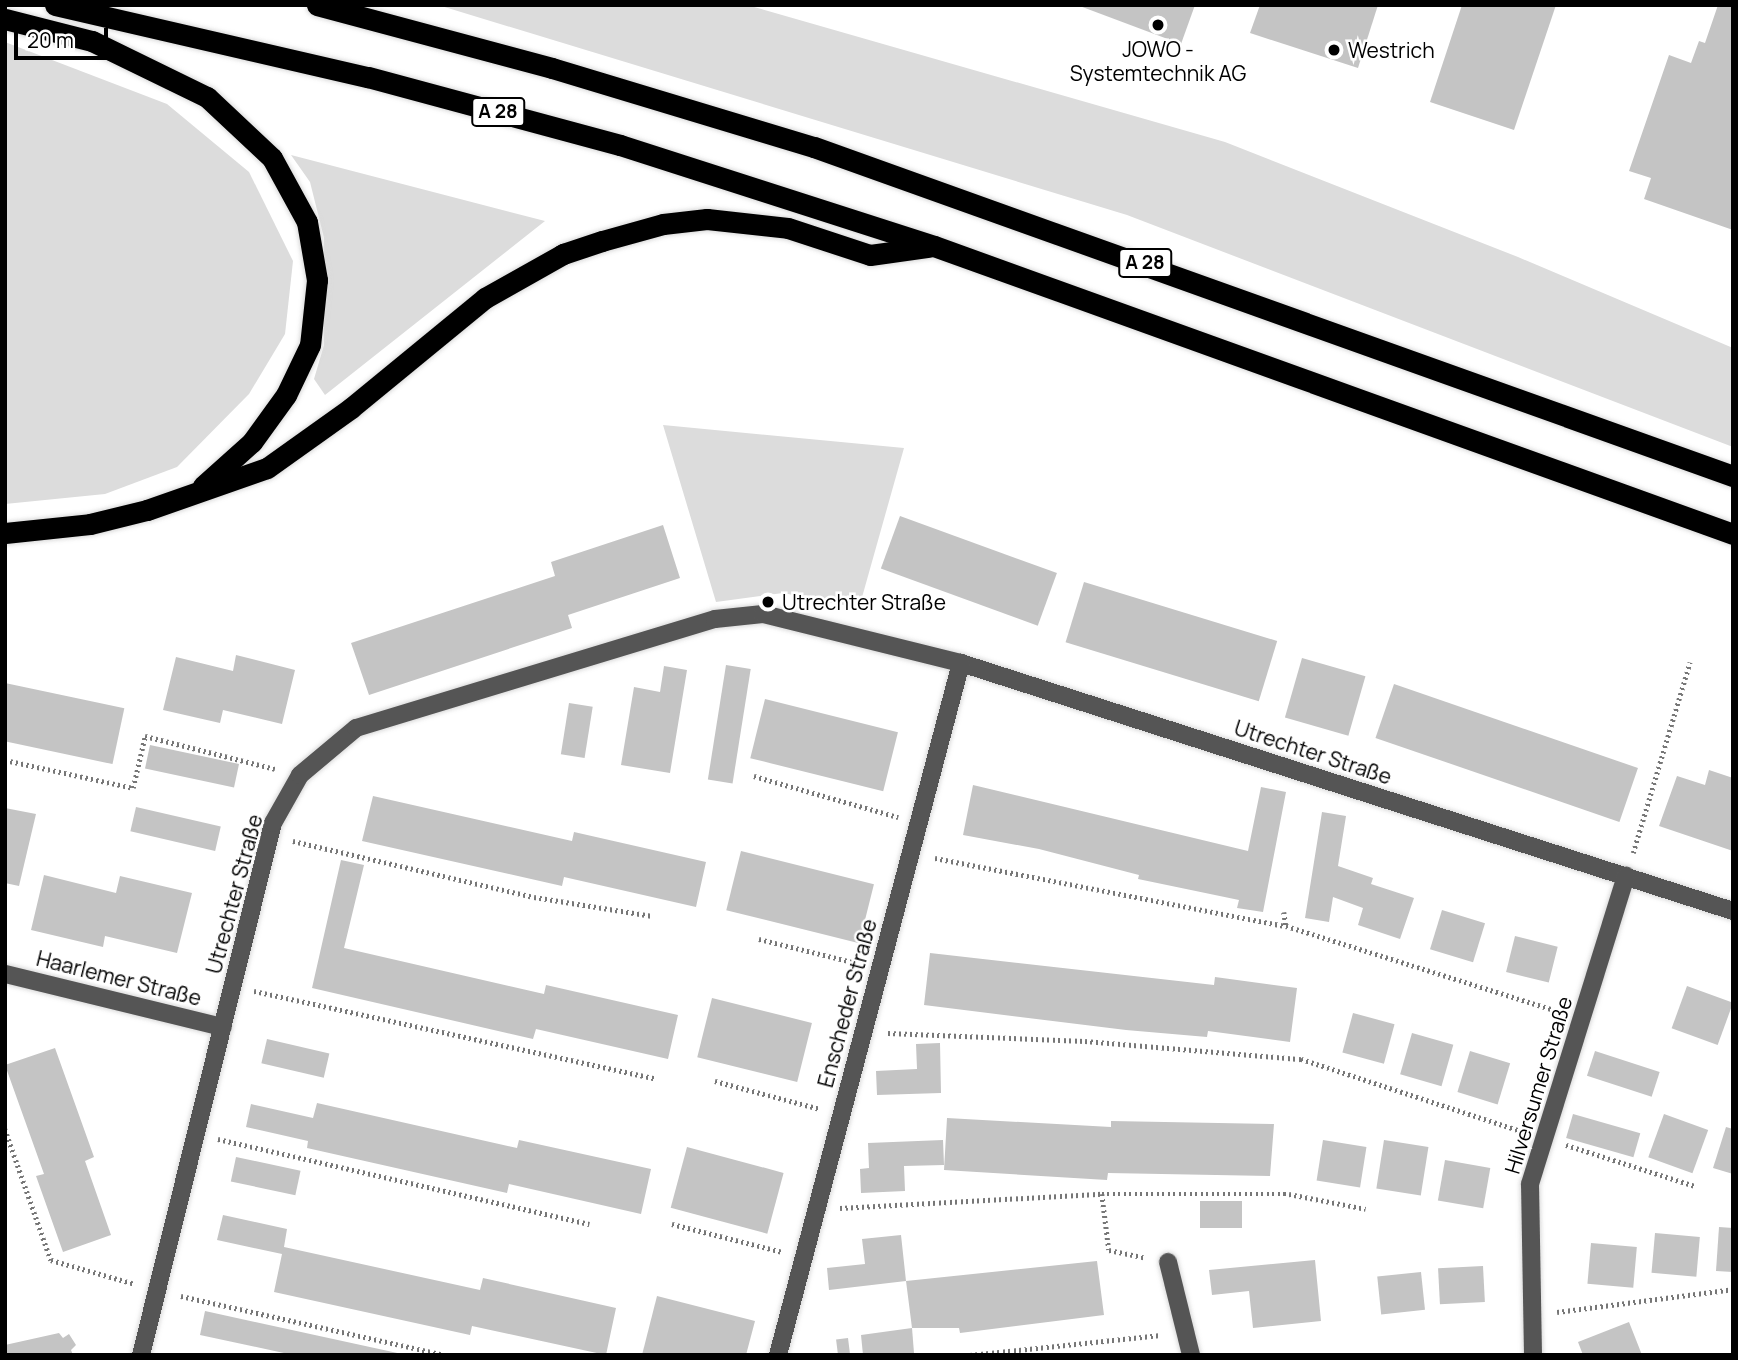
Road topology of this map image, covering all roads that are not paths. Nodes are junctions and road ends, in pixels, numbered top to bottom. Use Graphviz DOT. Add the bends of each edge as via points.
graph roads {
  1 [pos="55,5"];
  2 [pos="317,5"];
  3 [pos="5,19"];
  4 [pos="934,246"];
  5 [pos="1733,476"];
  6 [pos="194,493"];
  7 [pos="5,533"];
  8 [pos="1733,534"];
  9 [pos="961,663"];
  10 [pos="1626,876"];
  11 [pos="1733,911"];
  12 [pos="5,974"];
  13 [pos="223,1027"];
  14 [pos="1168,1262"];
  15 [pos="141,1355"];
  16 [pos="778,1355"];
  17 [pos="1191,1355"];
  18 [pos="1533,1355"];
  1 -- 4 [label="highway, A 28" via="368,78 607,142"];
  2 -- 5 [label="highway, A 28" via="552,68 814,147"];
  3 -- 6 [label="highway" via="92,41 207,97 272,158 307,222 317,280 310,345 286,395 252,442"];
  4 -- 6 [label="highway" via="870,254 788,228 707,219 663,223 563,254 485,298 332,422 267,468"];
  4 -- 8 [label="highway, A 28"];
  6 -- 7 [label="highway" via="90,524"];
  9 -- 10 [label="street, Utrechter Straße"];
  9 -- 13 [label="street, Utrechter Straße" via="763,614 715,619 356,728 300,775 270,835"];
  9 -- 16 [label="street, Enscheder Straße"];
  10 -- 11 [label="street, Utrechter Straße"];
  10 -- 18 [label="street, Hilversumer Straße" via="1530,1184"];
  12 -- 13 [label="street, Haarlemer Straße"];
  13 -- 15 [label="street, Utrechter Straße"];
  14 -- 17 [label="street"];
}
